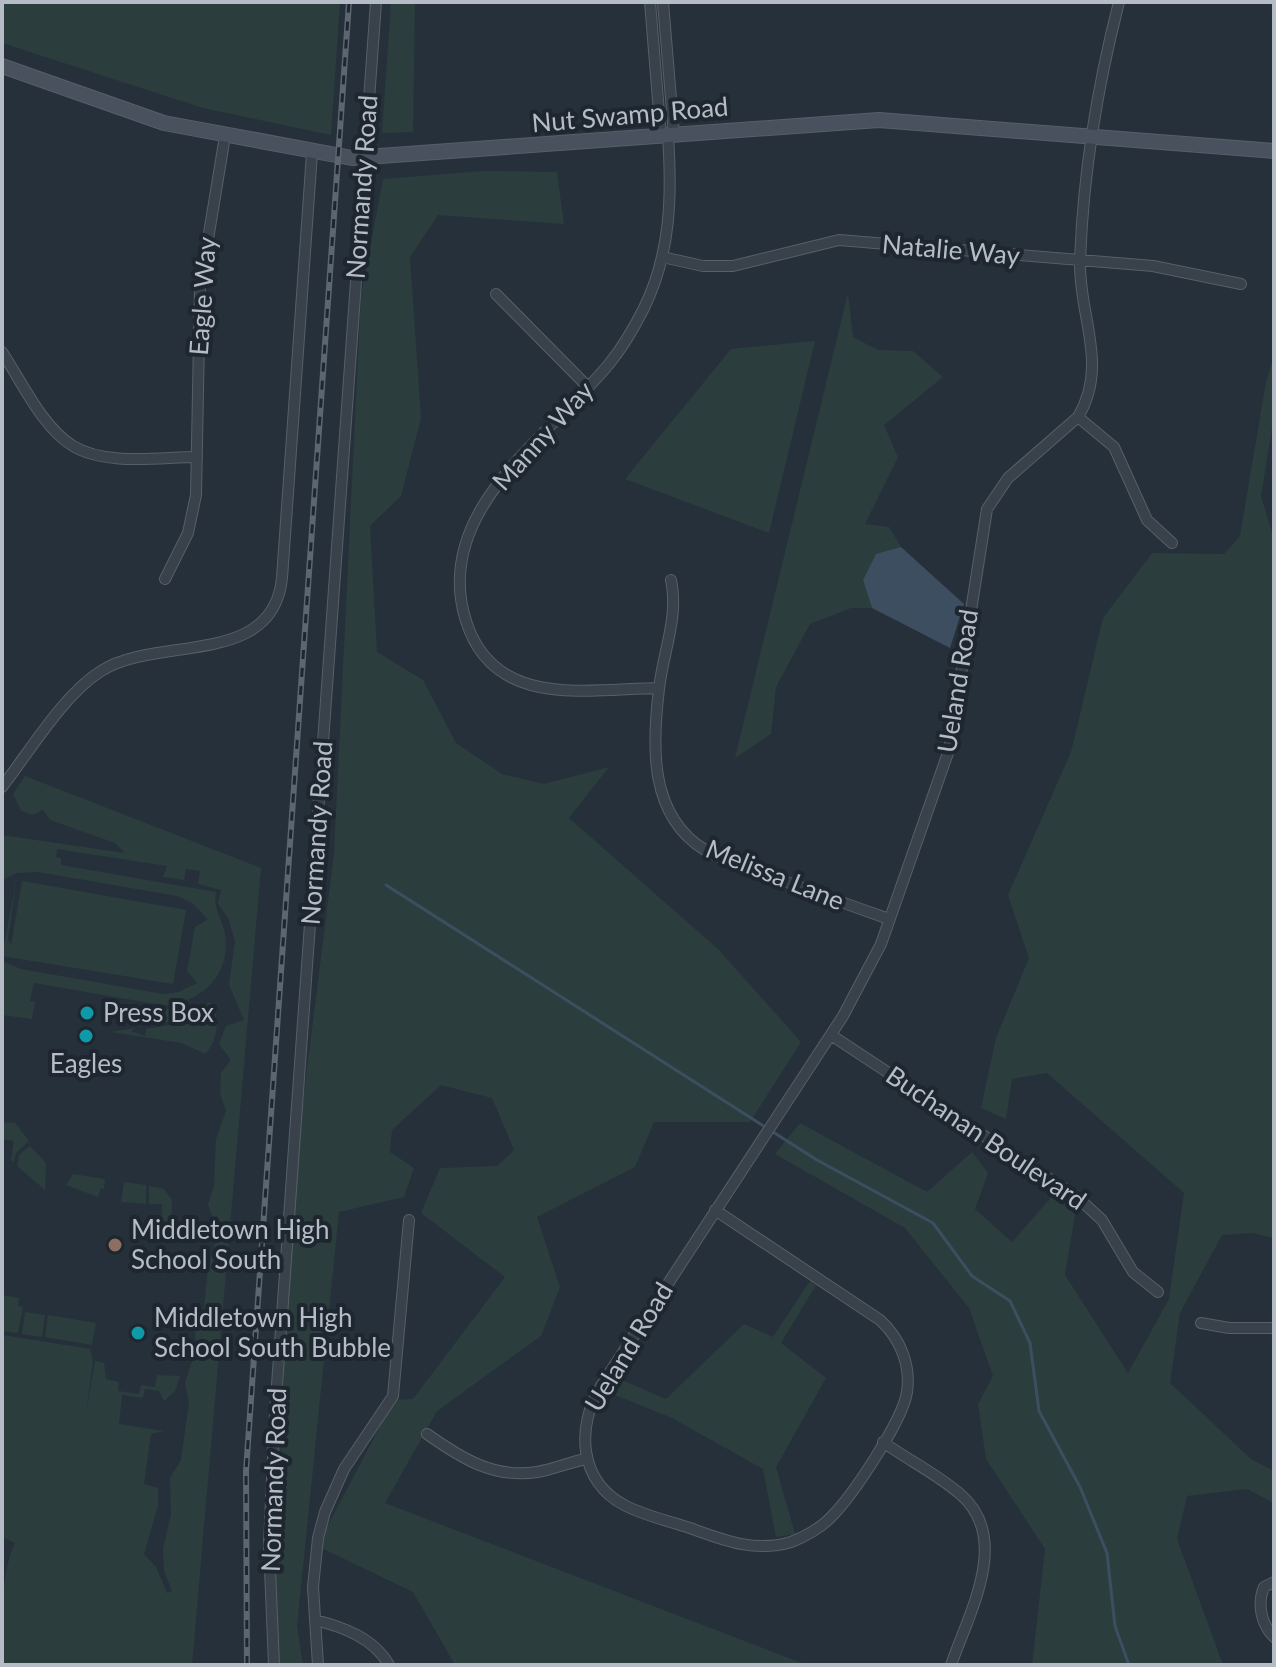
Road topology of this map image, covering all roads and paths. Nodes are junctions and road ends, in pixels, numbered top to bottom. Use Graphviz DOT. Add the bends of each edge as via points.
graph roads {
  1 [pos="376,2"];
  2 [pos="650,2"];
  3 [pos="663,2"];
  4 [pos="1119,2"];
  5 [pos="665,26"];
  6 [pos="652,28"];
  7 [pos="2,66"];
  8 [pos="225,136"];
  9 [pos="667,136"];
  10 [pos="1090,137"];
  11 [pos="1274,151"];
  12 [pos="312,153"];
  13 [pos="364,158"];
  14 [pos="662,257"];
  15 [pos="1080,261"];
  16 [pos="1241,284"];
  17 [pos="496,294"];
  18 [pos="2,352"];
  19 [pos="588,387"];
  20 [pos="1078,417"];
  21 [pos="197,457"];
  22 [pos="1172,543"];
  23 [pos="165,579"];
  24 [pos="671,580"];
  25 [pos="659,688"];
  26 [pos="2,787"];
  27 [pos="889,919"];
  28 [pos="831,1035"];
  29 [pos="715,1210"];
  30 [pos="409,1220"];
  31 [pos="1158,1292"];
  32 [pos="1201,1323"];
  33 [pos="1274,1328"];
  34 [pos="427,1434"];
  35 [pos="883,1442"];
  36 [pos="586,1459"];
  37 [pos="1274,1582"];
  38 [pos="315,1620"];
  39 [pos="1274,1637"];
  40 [pos="274,1665"];
  41 [pos="318,1665"];
  42 [pos="389,1665"];
  43 [pos="951,1665"];
  1 -- 13 [label="street, Normandy Road"];
  2 -- 6 [label="street"];
  3 -- 5 [label="street"];
  4 -- 10 [label="street, Ueland Road"];
  5 -- 6 [label="street"];
  5 -- 9 [label="street"];
  6 -- 9 [label="street"];
  7 -- 8 [label="main road, Nut Swamp Road" via="139,116"];
  8 -- 12 [label="main road, Nut Swamp Road"];
  8 -- 21 [label="street, Eagle Way" via="200,288"];
  9 -- 10 [label="main road, Nut Swamp Road" via="879,120"];
  9 -- 13 [label="main road, Nut Swamp Road"];
  9 -- 14 [label="street, Manny Way" via="670,206"];
  10 -- 11 [label="main road, Nut Swamp Road"];
  10 -- 15 [label="street, Ueland Road"];
  12 -- 13 [label="main road, Nut Swamp Road"];
  12 -- 26 [label="street" via="282,578 275,607 263,623 241,637 139,656 101,672 74,696"];
  13 -- 40 [label="street, Normandy Road" via="275,1413 269,1545"];
  14 -- 15 [label="street, Natalie Way" via="733,266 839,240"];
  14 -- 19 [label="street, Manny Way" via="633,328"];
  15 -- 16 [label="street, Natalie Way" via="1172,269"];
  15 -- 20 [label="street, Ueland Road" via="1094,360 1090,392"];
  17 -- 19 [label="street"];
  18 -- 21 [label="street" via="50,424 71,445 107,456"];
  19 -- 25 [label="street, Manny Way" via="506,472 484,505 462,570 464,616 489,660 530,686 555,691"];
  20 -- 22 [label="street" via="1114,447 1147,520"];
  20 -- 27 [label="street, Ueland Road" via="1008,478 987,509 949,750"];
  21 -- 23 [label="street, Eagle Way" via="191,523"];
  24 -- 25 [label="street, Melissa Lane" via="674,613"];
  25 -- 27 [label="street, Melissa Lane" via="659,784 678,826 718,856"];
  27 -- 28 [label="street, Ueland Road" via="864,981"];
  28 -- 29 [label="street, Ueland Road"];
  28 -- 31 [label="street, Buchanan Boulevard" via="1077,1197 1102,1220 1133,1272"];
  29 -- 35 [label="street" via="880,1320 896,1339 907,1370 907,1395"];
  29 -- 36 [label="street, Ueland Road" via="590,1403 583,1435"];
  30 -- 38 [label="street" via="393,1396 334,1489 315,1557"];
  32 -- 33 [label="street"];
  34 -- 36 [label="street" via="467,1461 500,1472 536,1472"];
  35 -- 36 [label="street" via="830,1519 796,1540 761,1547 732,1543 627,1507 598,1481"];
  35 -- 43 [label="street" via="961,1494 983,1525 985,1565"];
  37 -- 39 [label="street" via="1264,1587 1261,1606"];
  38 -- 41 [label="street"];
  38 -- 42 [label="street" via="368,1642"];
}
